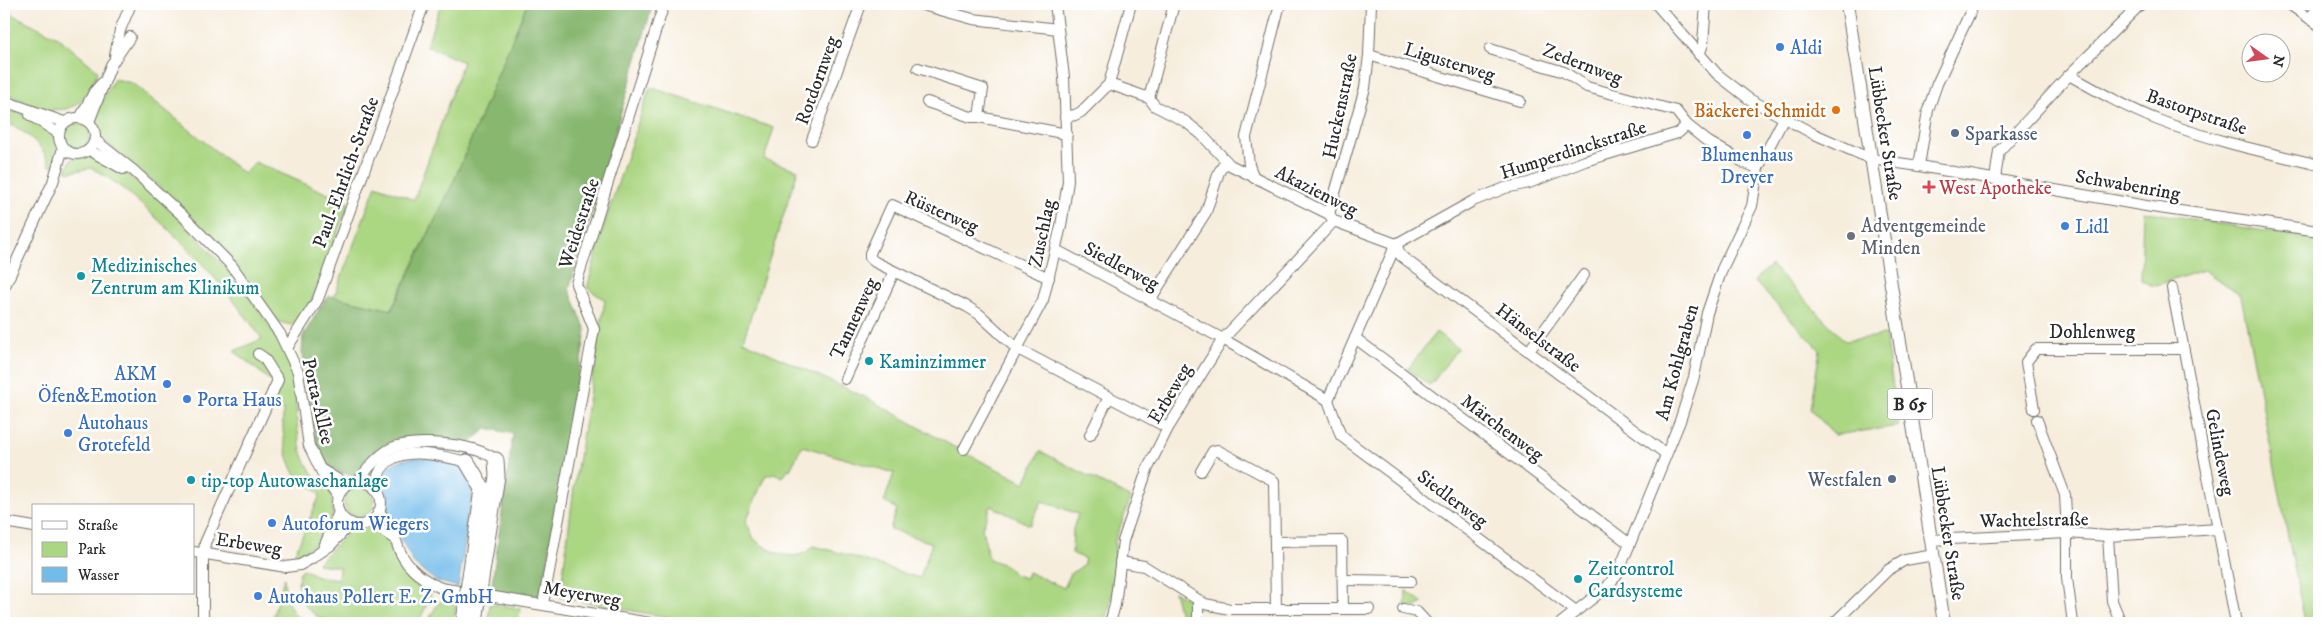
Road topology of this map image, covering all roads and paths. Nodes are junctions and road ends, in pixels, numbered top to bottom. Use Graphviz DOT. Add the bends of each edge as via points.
graph roads {
  1 [pos="131,4"];
  2 [pos="424,4"];
  3 [pos="664,4"];
  4 [pos="861,4"];
  5 [pos="919,4"];
  6 [pos="1056,4"];
  7 [pos="1131,4"];
  8 [pos="1174,4"];
  9 [pos="1280,4"];
  10 [pos="1371,4"];
  11 [pos="1656,4"];
  12 [pos="1706,4"];
  13 [pos="1847,4"];
  14 [pos="1974,4"];
  15 [pos="2141,4"];
  16 [pos="2289,4"];
  17 [pos="2319,6"];
  18 [pos="2310,19"];
  19 [pos="2319,25"];
  20 [pos="1058,29"];
  21 [pos="130,37"];
  22 [pos="1490,49"];
  23 [pos="1369,55"];
  24 [pos="1699,55"];
  25 [pos="115,56"];
  26 [pos="918,68"];
  27 [pos="2069,75"];
  28 [pos="1109,84"];
  29 [pos="1149,98"];
  30 [pos="4,101"];
  31 [pos="1520,101"];
  32 [pos="927,102"];
  33 [pos="14,106"];
  34 [pos="978,117"];
  35 [pos="1065,117"];
  36 [pos="1784,118"];
  37 [pos="84,120"];
  38 [pos="64,122"];
  39 [pos="1687,125"];
  40 [pos="58,133"];
  41 [pos="1066,134"];
  42 [pos="95,140"];
  43 [pos="812,140"];
  44 [pos="89,150"];
  45 [pos="67,151"];
  46 [pos="1871,159"];
  47 [pos="1226,161"];
  48 [pos="2319,165"];
  49 [pos="1919,166"];
  50 [pos="1758,168"];
  51 [pos="1254,178"];
  52 [pos="1995,179"];
  53 [pos="149,185"];
  54 [pos="1332,218"];
  55 [pos="2319,231"];
  56 [pos="1396,244"];
  57 [pos="1056,250"];
  58 [pos="894,272"];
  59 [pos="1584,275"];
  60 [pos="1049,278"];
  61 [pos="4,288"];
  62 [pos="2172,288"];
  63 [pos="1150,300"];
  64 [pos="1355,338"];
  65 [pos="1223,339"];
  66 [pos="287,348"];
  67 [pos="1016,348"];
  68 [pos="2183,349"];
  69 [pos="1528,351"];
  70 [pos="258,354"];
  71 [pos="845,379"];
  72 [pos="1109,397"];
  73 [pos="1328,400"];
  74 [pos="2034,410"];
  75 [pos="2036,420"];
  76 [pos="1168,428"];
  77 [pos="1090,435"];
  78 [pos="964,449"];
  79 [pos="1666,454"];
  80 [pos="496,460"];
  81 [pos="467,462"];
  82 [pos="318,467"];
  83 [pos="1201,471"];
  84 [pos="358,481"];
  85 [pos="347,485"];
  86 [pos="375,489"];
  87 [pos="338,494"];
  88 [pos="339,512"];
  89 [pos="378,512"];
  90 [pos="4,522"];
  91 [pos="369,522"];
  92 [pos="351,523"];
  93 [pos="32,527"];
  94 [pos="2218,529"];
  95 [pos="2068,533"];
  96 [pos="2108,536"];
  97 [pos="395,539"];
  98 [pos="1931,540"];
  99 [pos="1275,542"];
  100 [pos="1630,544"];
  101 [pos="323,549"];
  102 [pos="199,553"];
  103 [pos="1934,555"];
  104 [pos="1120,562"];
  105 [pos="1343,580"];
  106 [pos="1411,581"];
  107 [pos="474,584"];
  108 [pos="1198,601"];
  109 [pos="543,604"];
  110 [pos="472,606"];
  111 [pos="1276,608"];
  112 [pos="1343,608"];
  113 [pos="1369,609"];
  114 [pos="1403,609"];
  115 [pos="1576,611"];
  116 [pos="203,623"];
  117 [pos="464,623"];
  118 [pos="475,623"];
  119 [pos="650,623"];
  120 [pos="1110,623"];
  121 [pos="1198,623"];
  122 [pos="1427,623"];
  123 [pos="1561,623"];
  124 [pos="1834,623"];
  125 [pos="1944,623"];
  126 [pos="2073,623"];
  127 [pos="2120,623"];
  128 [pos="2236,623"];
  1 -- 25 [label="street" via="120,30"];
  2 -- 66 [label="street, Paul-Ehrlich-Straße" via="318,299"];
  3 -- 109 [label="street, Weidestraße" via="576,284 594,329"];
  4 -- 43 [label="street, Rotdornweg"];
  5 -- 20 [label="street" via="972,19"];
  6 -- 20 [label="street, Zuschlag"];
  7 -- 28 [label="street"];
  8 -- 29 [label="street"];
  9 -- 51 [label="street" via="1246,137"];
  10 -- 23 [label="street, Huckenstraße"];
  11 -- 24 [label="street, Schwabenring"];
  12 -- 24 [label="street"];
  13 -- 46 [label="main road, Lübbecker Straße / B 65"];
  14 -- 49 [label="street" via="1928,110"];
  15 -- 27 [label="street"];
  16 -- 18 [label="street"];
  17 -- 18 [label="street"];
  18 -- 19 [label="street"];
  20 -- 35 [label="street, Zuschlag"];
  21 -- 25 [label="street"];
  22 -- 39 [label="street, Zedernweg" via="1564,72 1587,87 1676,111"];
  23 -- 31 [label="street, Ligusterweg"];
  23 -- 54 [label="street, Huckenstraße" via="1365,88"];
  24 -- 36 [label="street, Schwabenring" via="1749,99"];
  25 -- 37 [label="street" via="104,80 94,92"];
  26 -- 34 [label="street" via="983,89"];
  27 -- 48 [label="street, Bastorpstraße" via="2158,120"];
  27 -- 52 [label="street" via="1999,152"];
  28 -- 29 [label="street, Akazienweg"];
  28 -- 35 [label="street" via="1080,112"];
  29 -- 47 [label="street, Akazienweg" via="1161,110 1186,122 1201,134"];
  30 -- 33 [label="street"];
  32 -- 34 [label="street"];
  33 -- 38 [label="street"];
  33 -- 40 [label="street"];
  34 -- 41 [label="street"];
  35 -- 41 [label="street, Zuschlag"];
  36 -- 46 [label="street, Schwabenring"];
  36 -- 50 [label="street, Am Kohlgraben"];
  37 -- 38 [label="street" via="74,118"];
  37 -- 42 [label="street" via="94,130"];
  38 -- 40 [label="street"];
  39 -- 50 [label="street" via="1714,145"];
  39 -- 56 [label="street, Humperdinckstraße" via="1678,133 1643,146 1585,161 1473,201"];
  40 -- 45 [label="street"];
  41 -- 57 [label="street, Zuschlag" via="1066,196"];
  42 -- 44 [label="street"];
  42 -- 53 [label="street, Porta-Allee"];
  44 -- 45 [label="street" via="80,154"];
  44 -- 53 [label="street, Porta-Allee"];
  45 -- 61 [label="street"];
  46 -- 49 [label="street, Schwabenring"];
  46 -- 98 [label="main road, Lübbecker Straße / B 65"];
  47 -- 51 [label="street, Akazienweg"];
  47 -- 63 [label="street" via="1219,172 1206,212"];
  49 -- 52 [label="street, Schwabenring"];
  50 -- 79 [label="street, Am Kohlgraben" via="1752,206 1722,269 1706,313 1694,376"];
  51 -- 54 [label="street, Akazienweg"];
  52 -- 55 [label="street, Schwabenring"];
  53 -- 66 [label="street, Porta-Allee" via="232,266"];
  54 -- 56 [label="street, Akazienweg"];
  54 -- 65 [label="street, Erbeweg"];
  56 -- 64 [label="street"];
  56 -- 69 [label="street, Hänselstraße" via="1401,256"];
  57 -- 60 [label="street, Zuschlag"];
  57 -- 63 [label="street, Siedlerweg"];
  58 -- 60 [label="street, Rüsterweg" via="870,258 892,205"];
  58 -- 67 [label="street, Rüsterweg" via="979,314"];
  58 -- 71 [label="street, Tannenweg"];
  59 -- 69 [label="street"];
  60 -- 67 [label="street, Zuschlag" via="1039,306"];
  62 -- 68 [label="street, Gelindeweg"];
  63 -- 65 [label="street, Siedlerweg"];
  64 -- 73 [label="street"];
  64 -- 100 [label="street, Märchenweg"];
  65 -- 73 [label="street, Siedlerweg"];
  65 -- 76 [label="street, Erbeweg"];
  66 -- 82 [label="street, Porta-Allee" via="298,372 309,446"];
  67 -- 72 [label="street, Rüsterweg"];
  67 -- 78 [label="street, Zuschlag"];
  68 -- 74 [label="street, Dohlenweg" via="2036,349 2026,362"];
  68 -- 94 [label="street, Gelindeweg"];
  69 -- 79 [label="street, Hänselstraße"];
  70 -- 102 [label="street" via="278,380"];
  72 -- 76 [label="street, Rüsterweg"];
  72 -- 77 [label="street"];
  73 -- 115 [label="street, Siedlerweg" via="1341,436"];
  75 -- 95 [label="street" via="2065,495"];
  76 -- 104 [label="street, Erbeweg" via="1142,484 1123,541"];
  79 -- 100 [label="street, Am Kohlgraben"];
  80 -- 84 [label="street" via="480,450 419,442 402,444 377,458"];
  80 -- 107 [label="highway" via="497,476"];
  81 -- 86 [label="street" via="426,454 394,457 384,464 376,478"];
  81 -- 107 [label="highway" via="482,490"];
  82 -- 85 [label="street, Porta-Allee"];
  82 -- 87 [label="street, Porta-Allee"];
  83 -- 99 [label="street" via="1213,450 1218,450 1274,481"];
  84 -- 85 [label="street"];
  84 -- 86 [label="street"];
  85 -- 87 [label="street"];
  86 -- 89 [label="street" via="380,500"];
  87 -- 88 [label="street"];
  88 -- 92 [label="street"];
  88 -- 101 [label="street"];
  89 -- 91 [label="street"];
  89 -- 97 [label="street" via="396,533"];
  90 -- 93 [label="street"];
  91 -- 92 [label="street"];
  91 -- 97 [label="street"];
  92 -- 101 [label="street, Erbeweg" via="332,545"];
  94 -- 96 [label="street, Wachtelstraße"];
  94 -- 128 [label="street, Gelindeweg"];
  95 -- 96 [label="street, Wachtelstraße"];
  95 -- 98 [label="street, Wachtelstraße"];
  95 -- 126 [label="street" via="2067,578"];
  96 -- 127 [label="street, Wachtelstraße" via="2112,601"];
  97 -- 109 [label="street, Meyerweg" via="405,562 425,581 441,588"];
  98 -- 103 [label="main road, Lübbecker Straße / B 65"];
  99 -- 105 [label="street" via="1342,541"];
  99 -- 111 [label="street"];
  100 -- 115 [label="street, Am Kohlgraben" via="1618,573"];
  101 -- 102 [label="street, Erbeweg" via="300,564 286,567"];
  102 -- 116 [label="street"];
  103 -- 124 [label="street" via="1906,560 1888,570"];
  103 -- 125 [label="main road, Lübbecker Straße / B 65"];
  104 -- 108 [label="street" via="1144,566"];
  104 -- 120 [label="street, Erbeweg"];
  105 -- 106 [label="street"];
  105 -- 112 [label="street"];
  107 -- 110 [label="highway, bridge"];
  108 -- 111 [label="street" via="1230,609"];
  108 -- 121 [label="street"];
  109 -- 119 [label="street, Meyerweg"];
  110 -- 117 [label="highway"];
  110 -- 118 [label="highway"];
  111 -- 112 [label="street"];
  112 -- 113 [label="street"];
  114 -- 122 [label="street" via="1417,612"];
  115 -- 123 [label="street, Am Kohlgraben"];
}
